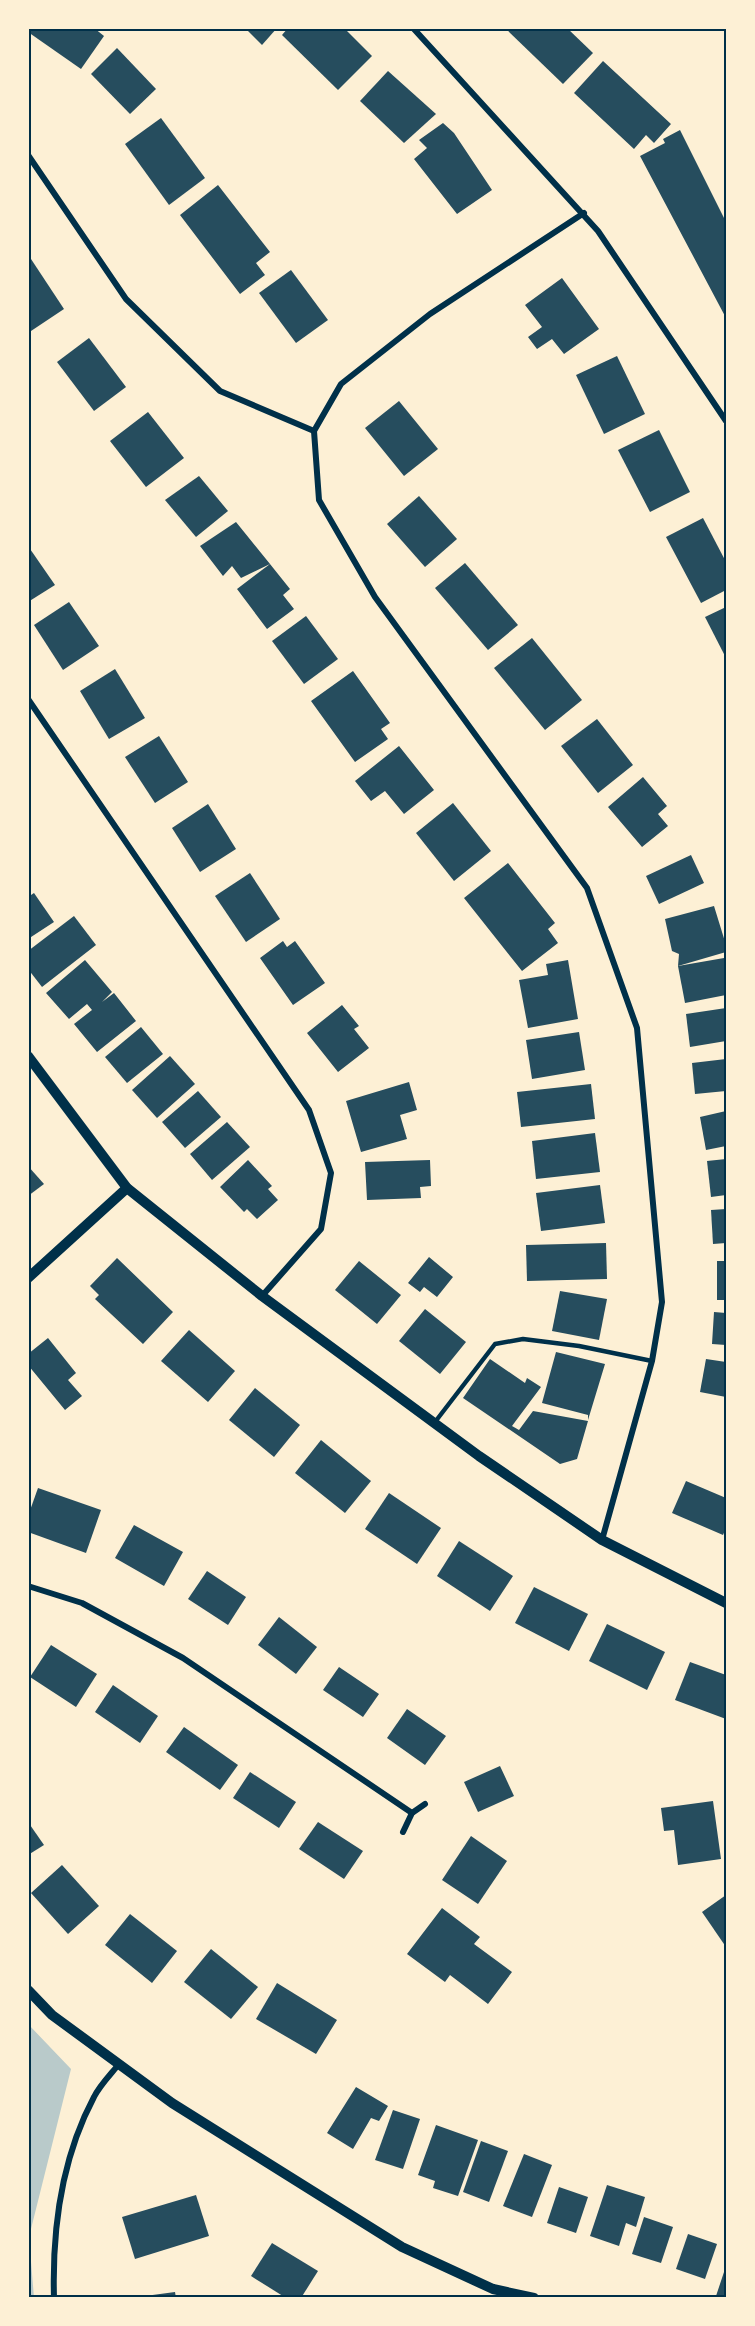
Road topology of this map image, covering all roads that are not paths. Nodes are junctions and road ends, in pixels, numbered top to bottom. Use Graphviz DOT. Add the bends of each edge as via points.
graph roads {
  1 [pos="413,28"];
  2 [pos="28,155"];
  3 [pos="584,213"];
  4 [pos="726,421"];
  5 [pos="314,431"];
  6 [pos="28,699"];
  7 [pos="28,1056"];
  8 [pos="128,1188"];
  9 [pos="28,1278"];
  10 [pos="262,1296"];
  11 [pos="652,1361"];
  12 [pos="435,1423"];
  13 [pos="602,1540"];
  14 [pos="28,1586"];
  15 [pos="726,1603"];
  16 [pos="425,1804"];
  17 [pos="412,1813"];
  18 [pos="403,1832"];
  19 [pos="28,1990"];
  20 [pos="119,2064"];
  21 [pos="492,2293"];
  22 [pos="54,2298"];
  23 [pos="534,2298"];
  1 -- 3 [label="street"];
  2 -- 5 [label="street" via="126,299 220,391"];
  3 -- 4 [label="street"];
  3 -- 5 [label="street" via="430,314 341,384"];
  5 -- 11 [label="street" via="319,500 375,597 587,888 637,1028 662,1302"];
  6 -- 10 [label="street" via="309,1110 331,1173 321,1229"];
  7 -- 8 [label="street"];
  8 -- 9 [label="street"];
  8 -- 10 [label="street"];
  10 -- 12 [label="street"];
  11 -- 12 [label="lane" via="523,1339 495,1344"];
  11 -- 13 [label="street"];
  12 -- 13 [label="street"];
  13 -- 15 [label="street"];
  14 -- 17 [label="street" via="82,1603 183,1658"];
  16 -- 17 [label="street"];
  17 -- 18 [label="street"];
  19 -- 20 [label="street" via="52,2015"];
  20 -- 21 [label="street" via="172,2103 402,2247"];
  20 -- 22 [label="street" via="95,2096 65,2174 52,2254"];
  21 -- 23 [label="street"];
}
